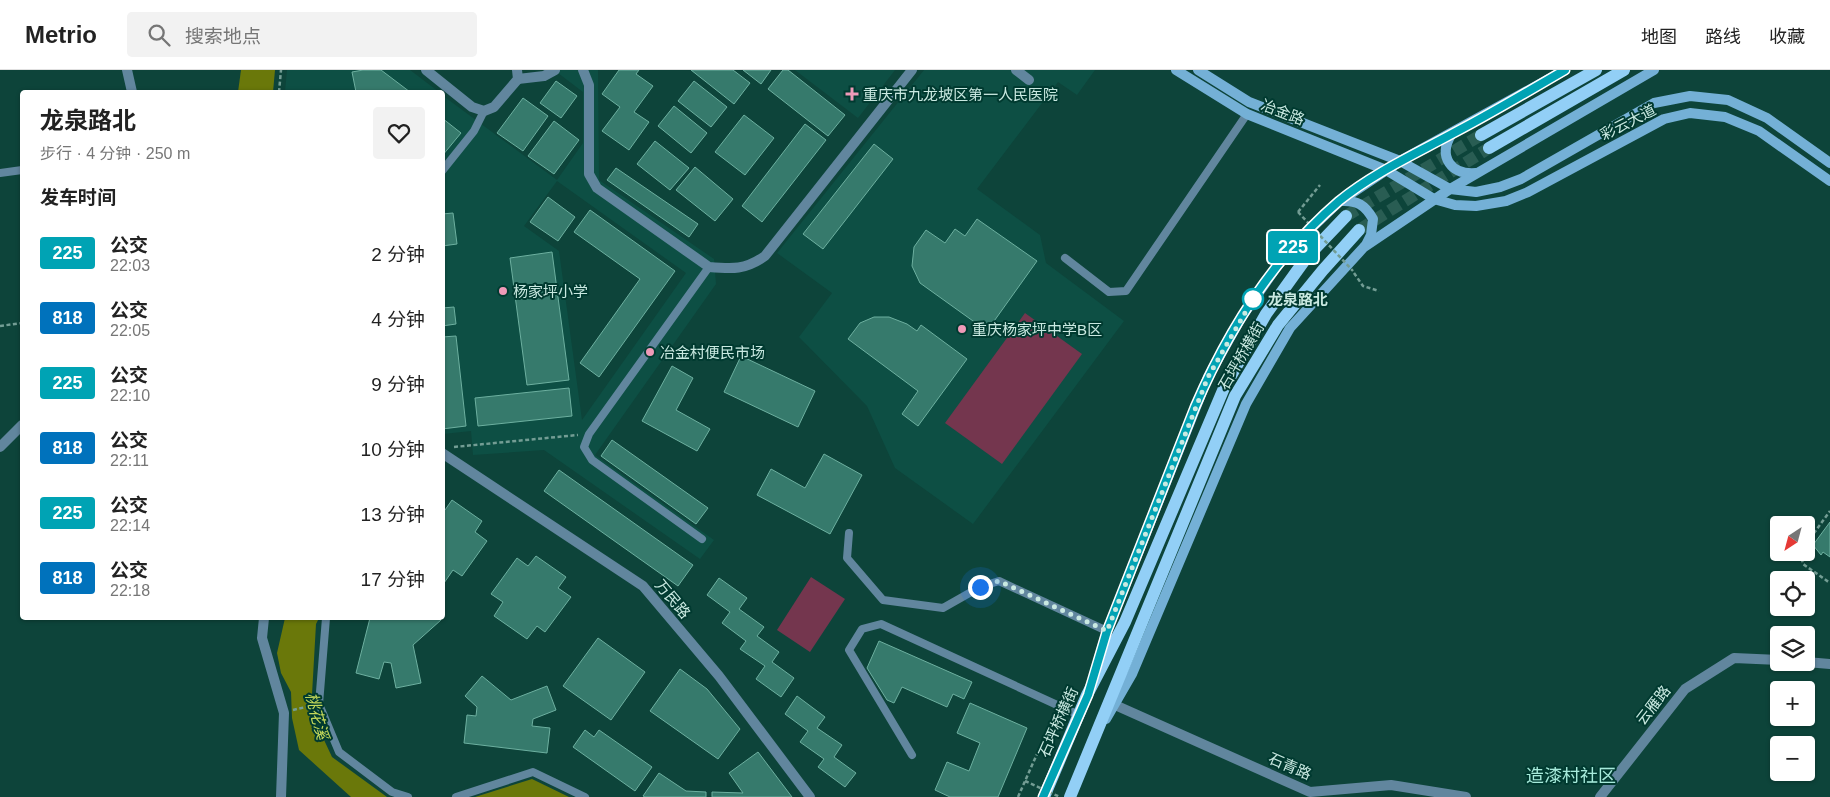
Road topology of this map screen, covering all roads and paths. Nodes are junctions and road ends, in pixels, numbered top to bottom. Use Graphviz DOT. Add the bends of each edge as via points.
graph roads {
  1 [pos="127,70"];
  2 [pos="281,70"];
  3 [pos="426,70"];
  4 [pos="555,70"];
  5 [pos="583,70"];
  6 [pos="912,70"];
  7 [pos="1016,70"];
  8 [pos="1176,70"];
  9 [pos="1198,70"];
  10 [pos="1565,70"];
  11 [pos="1596,70"];
  12 [pos="1624,70"];
  13 [pos="1654,70"];
  14 [pos="518,74"];
  15 [pos="1029,80"];
  16 [pos="132,90"];
  17 [pos="279,90"];
  18 [pos="484,111"];
  19 [pos="1247,114"];
  20 [pos="1452,134"];
  21 [pos="1481,135"];
  22 [pos="1489,148"];
  23 [pos="1400,161"];
  24 [pos="1830,163"];
  25 [pos="445,167"];
  26 [pos="20,170"];
  27 [pos="1386,170"];
  28 [pos="0,173"];
  29 [pos="1478,173"];
  30 [pos="1830,181"];
  31 [pos="1320,185"];
  32 [pos="1450,188"];
  33 [pos="1434,199"];
  34 [pos="1340,201"];
  35 [pos="1346,216"];
  36 [pos="1360,230"];
  37 [pos="1364,247"];
  38 [pos="1065,258"];
  39 [pos="710,267"];
  40 [pos="1379,291"];
  41 [pos="20,323"];
  42 [pos="0,326"];
  43 [pos="20,427"];
  44 [pos="564,435"];
  45 [pos="465,445"];
  46 [pos="0,447"];
  47 [pos="445,455"];
  48 [pos="1830,511"];
  49 [pos="1815,532"];
  50 [pos="849,533"];
  51 [pos="702,538"];
  52 [pos="1802,561"];
  53 [pos="1830,583"];
  54 [pos="264,620"];
  55 [pos="326,620"];
  56 [pos="1107,631"];
  57 [pos="1770,660"];
  58 [pos="1815,663"];
  59 [pos="1830,664"];
  60 [pos="1088,695"];
  61 [pos="319,704"];
  62 [pos="1115,705"];
  63 [pos="284,712"];
  64 [pos="1079,715"];
  65 [pos="1094,736"];
  66 [pos="1037,754"];
  67 [pos="912,755"];
  68 [pos="1025,781"];
  69 [pos="281,797"];
  70 [pos="408,797"];
  71 [pos="456,797"];
  72 [pos="585,797"];
  73 [pos="810,797"];
  74 [pos="1018,797"];
  75 [pos="1044,797"];
  76 [pos="1060,797"];
  77 [pos="1070,797"];
  78 [pos="1466,797"];
  79 [pos="1600,797"];
  1 -- 16 [label="street"];
  2 -- 17 [label="path"];
  3 -- 18 [label="street" via="472,106"];
  4 -- 14 [label="street" via="544,76"];
  5 -- 39 [label="street" via="589,84 590,174 597,188"];
  6 -- 39 [label="street" via="765,256 752,266"];
  7 -- 15 [label="street"];
  8 -- 19 [label="street, 冶金路"];
  9 -- 23 [label="street, 冶金路" via="1249,102"];
  10 -- 20 [label="street"];
  11 -- 21 [label="main road"];
  12 -- 22 [label="main road"];
  13 -- 29 [label="street"];
  14 -- 18 [label="street" via="494,107"];
  18 -- 25 [label="lane" via="474,131"];
  19 -- 27 [label="street, 冶金路"];
  19 -- 38 [label="lane" via="1126,291 1109,292"];
  20 -- 23 [label="street"];
  20 -- 29 [label="street" via="1446,145 1448,161 1462,172"];
  23 -- 27 [label="street"];
  23 -- 32 [label="street, 冶金路"];
  24 -- 32 [label="street, 彩云大道" via="1767,118 1728,100 1690,96 1654,104 1521,179 1476,192"];
  26 -- 28 [label="lane"];
  27 -- 33 [label="street, 冶金路"];
  27 -- 34 [label="street"];
  29 -- 32 [label="street"];
  30 -- 33 [label="street, 彩云大道" via="1759,131 1725,117 1690,113 1664,119 1506,201 1476,206"];
  31 -- 40 [label="path, bridge" via="1298,212 1363,286"];
  32 -- 33 [label="street"];
  33 -- 37 [label="street"];
  34 -- 37 [label="street" via="1351,200 1361,204 1373,218 1371,235"];
  34 -- 56 [label="street" via="1295,244 1276,268 1212,368"];
  35 -- 60 [label="main road, 石坪桥横街" via="1307,256 1266,314 1224,388 1125,622"];
  36 -- 65 [label="main road, 石坪桥横街" via="1278,324 1235,396"];
  37 -- 62 [label="street" via="1290,328 1246,404 1132,674"];
  39 -- 51 [label="lane" via="589,434 584,447 592,460"];
  41 -- 42 [label="path"];
  43 -- 46 [label="street"];
  44 -- 45 [label="path"];
  47 -- 73 [label="street, 万民路" via="643,586 719,676"];
  48 -- 49 [label="path"];
  50 -- 56 [label="lane" via="847,558 883,600 943,608 980,587 999,581"];
  52 -- 53 [label="path"];
  54 -- 63 [label="street" via="262,638"];
  55 -- 61 [label="lane"];
  56 -- 60 [label="street"];
  57 -- 79 [label="street, 云雁路" via="1734,658 1684,689"];
  58 -- 59 [label="street"];
  60 -- 64 [label="main road, 石坪桥横街"];
  61 -- 63 [label="path"];
  61 -- 70 [label="lane" via="338,752 392,792"];
  62 -- 65 [label="street"];
  62 -- 78 [label="street, 石青路" via="1310,792 1391,785"];
  63 -- 69 [label="street"];
  64 -- 67 [label="lane" via="881,624 862,629 849,650"];
  64 -- 75 [label="main road, 石坪桥横街"];
  65 -- 77 [label="main road, 石坪桥横街"];
  66 -- 68 [label="path"];
  68 -- 74 [label="path"];
  68 -- 76 [label="path, bridge"];
  71 -- 72 [label="lane" via="533,772"];
}
